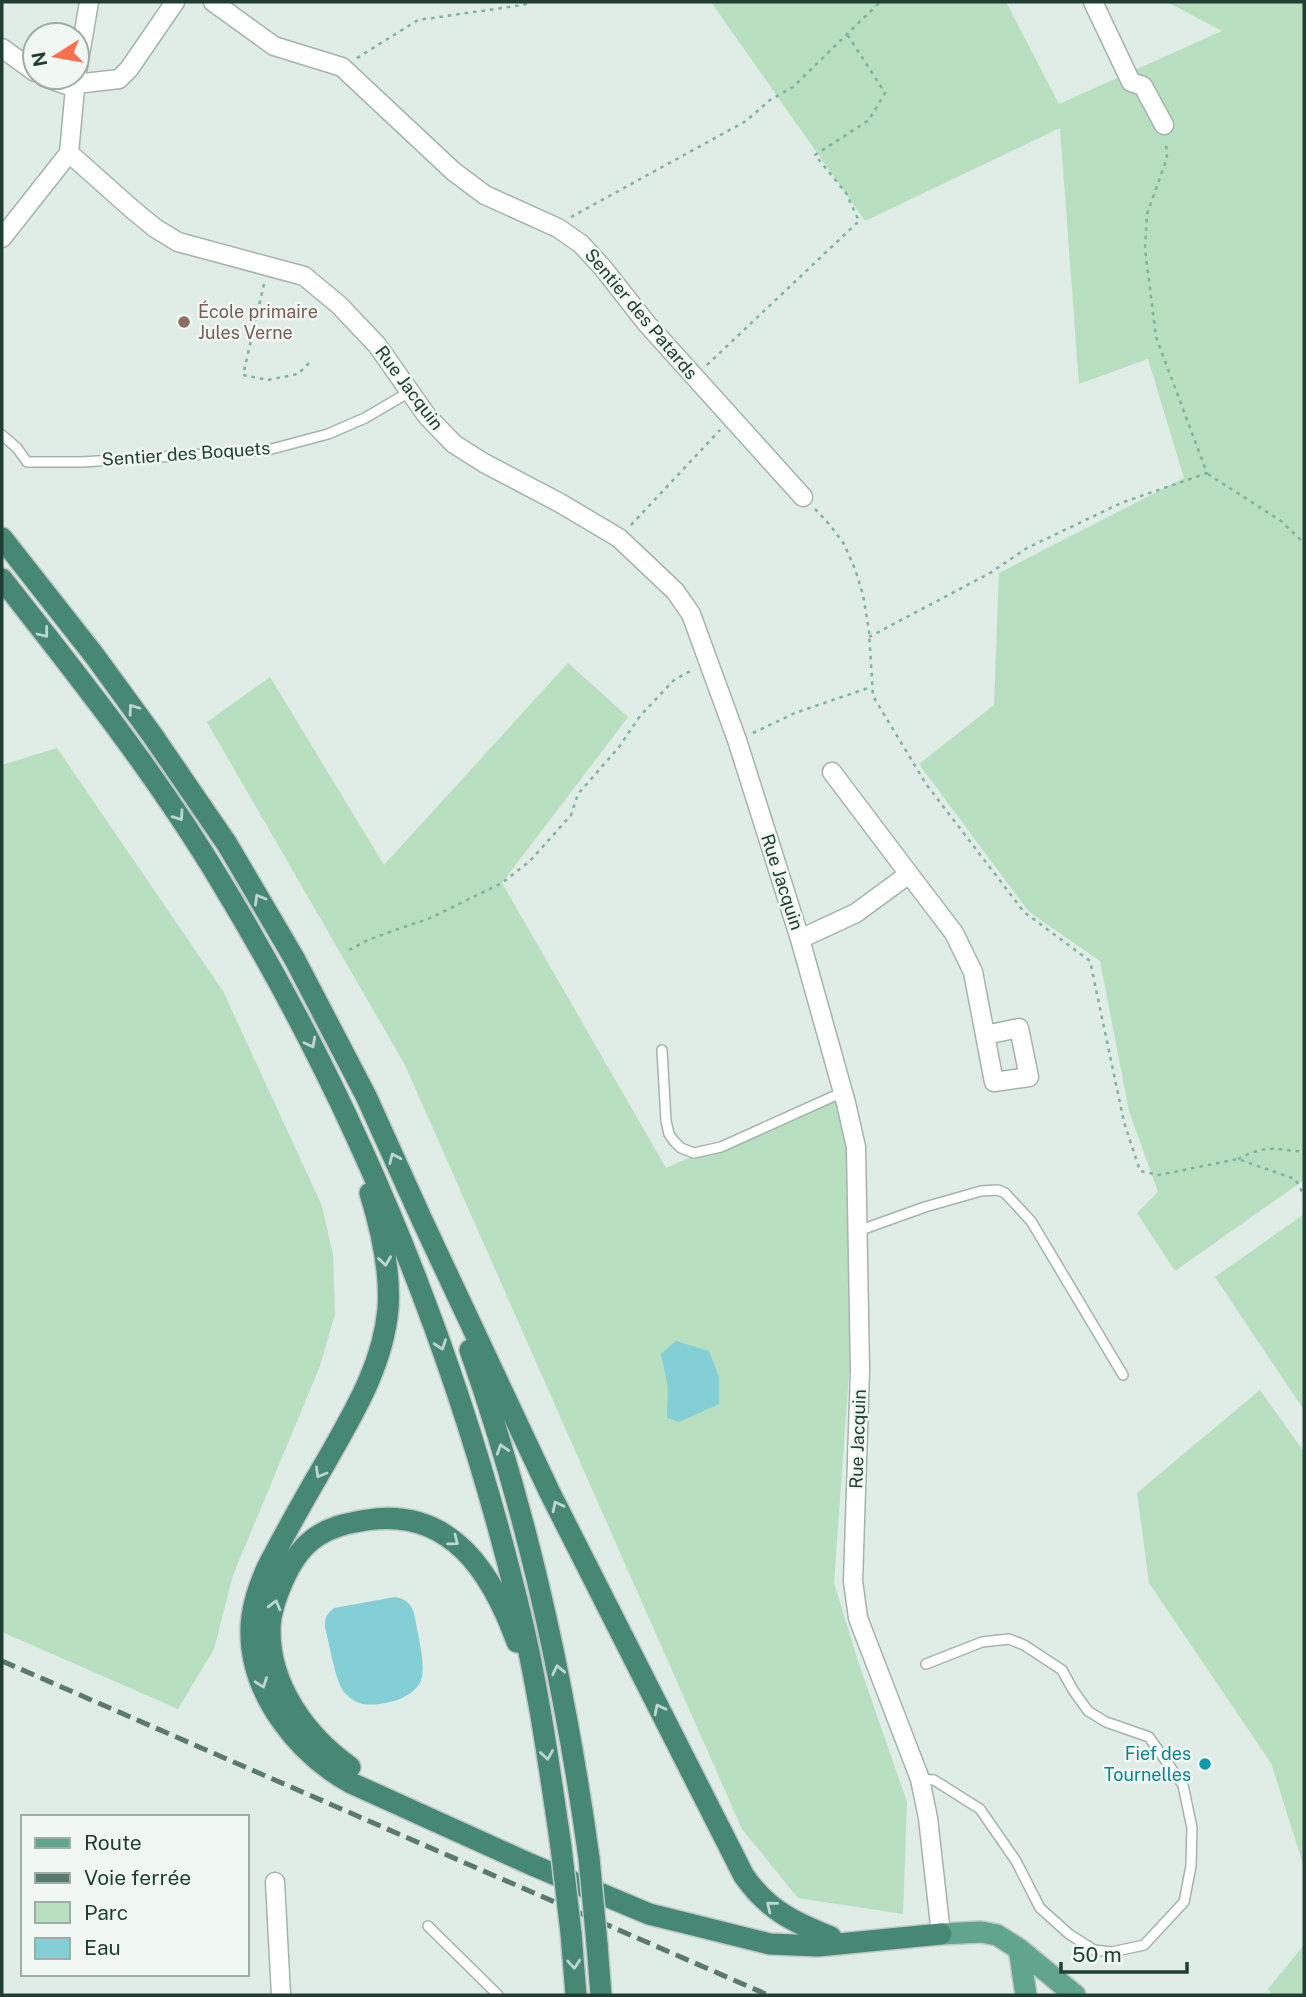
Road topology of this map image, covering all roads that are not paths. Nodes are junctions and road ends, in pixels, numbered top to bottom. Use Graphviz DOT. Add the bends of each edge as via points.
graph roads {
  1 [pos="89,2"];
  2 [pos="175,2"];
  3 [pos="213,2"];
  4 [pos="1093,2"];
  5 [pos="86,21"];
  6 [pos="2,48"];
  7 [pos="21,62"];
  8 [pos="91,78"];
  9 [pos="75,91"];
  10 [pos="1164,125"];
  11 [pos="69,153"];
  12 [pos="2,238"];
  13 [pos="411,391"];
  14 [pos="2,435"];
  15 [pos="803,497"];
  16 [pos="2,538"];
  17 [pos="2,579"];
  18 [pos="832,772"];
  19 [pos="909,874"];
  20 [pos="800,939"];
  21 [pos="985,1035"];
  22 [pos="662,1050"];
  23 [pos="844,1092"];
  24 [pos="340,1101"];
  25 [pos="422,1220"];
  26 [pos="858,1231"];
  27 [pos="1123,1375"];
  28 [pos="926,1664"];
  29 [pos="540,1706"];
  30 [pos="920,1779"];
  31 [pos="275,1882"];
  32 [pos="428,1926"];
  33 [pos="941,1934"];
  34 [pos="831,1937"];
  35 [pos="863,1941"];
  36 [pos="1019,1949"];
  37 [pos="1053,1986"];
  38 [pos="281,1995"];
  39 [pos="498,1995"];
  40 [pos="576,1995"];
  41 [pos="601,1995"];
  42 [pos="1026,1995"];
  43 [pos="1075,1995"];
  1 -- 5 [label="street"];
  2 -- 8 [label="street" via="119,79"];
  3 -- 15 [label="street, Sentier des Patards" via="274,46 342,67 485,195 558,228 581,244"];
  4 -- 10 [label="street" via="1131,82 1143,86"];
  6 -- 7 [label="street"];
  9 -- 11 [label="street"];
  11 -- 12 [label="street"];
  11 -- 13 [label="street, Rue Jacquin" via="155,228 178,242 304,276 377,345"];
  13 -- 14 [label="lane, Sentier des Boquets" via="328,434 268,450 82,462 27,461"];
  13 -- 20 [label="street, Rue Jacquin" via="454,444 620,538 675,590 691,614 709,661"];
  25 -- 16 [label="highway, one-way" via="338,1041 227,844 101,665"];
  17 -- 24 [label="highway, one-way" via="113,723 220,880 281,985"];
  18 -- 19 [label="street"];
  19 -- 20 [label="street" via="856,913"];
  19 -- 21 [label="street" via="954,933 973,972"];
  20 -- 23 [label="street, Rue Jacquin"];
  22 -- 23 [label="lane" via="669,1134 681,1148 694,1153 721,1147"];
  23 -- 26 [label="street, Rue Jacquin" via="856,1147"];
  24 -- 29 [label="highway, one-way" via="405,1249 467,1420 519,1606"];
  24 -- 35 [label="highway, one-way" via="381,1238 387,1316 376,1368 365,1392 258,1589 251,1623 252,1648 271,1704 306,1751 337,1776 649,1914 770,1944 818,1946"];
  34 -- 25 [label="highway, one-way" via="777,1912 744,1876 550,1493"];
  41 -- 25 [label="highway, one-way, bridge" via="578,1779 532,1555 477,1370"];
  26 -- 27 [label="lane" via="981,1191 1005,1193 1031,1220"];
  26 -- 30 [label="street, Rue Jacquin" via="860,1370 853,1581 858,1618"];
  28 -- 30 [label="lane" via="982,1642 1009,1639 1062,1670 1088,1711 1149,1737 1183,1785 1192,1828 1184,1902 1144,1945 1112,1952 1094,1950 1040,1908 1016,1861 980,1809 934,1780"];
  34 -- 29 [label="highway, one-way" via="733,1928 677,1912 513,1845 357,1772 316,1739 281,1685 270,1628 285,1577 312,1540 353,1522 388,1518 444,1534 470,1555 489,1580"];
  29 -- 40 [label="highway, one-way, bridge"];
  30 -- 33 [label="street, Rue Jacquin"];
  31 -- 38 [label="street"];
  32 -- 39 [label="lane"];
  33 -- 35 [label="highway"];
  33 -- 36 [label="main road" via="997,1935"];
  34 -- 35 [label="highway"];
  36 -- 37 [label="main road"];
  36 -- 42 [label="main road"];
  37 -- 43 [label="main road"];
}
